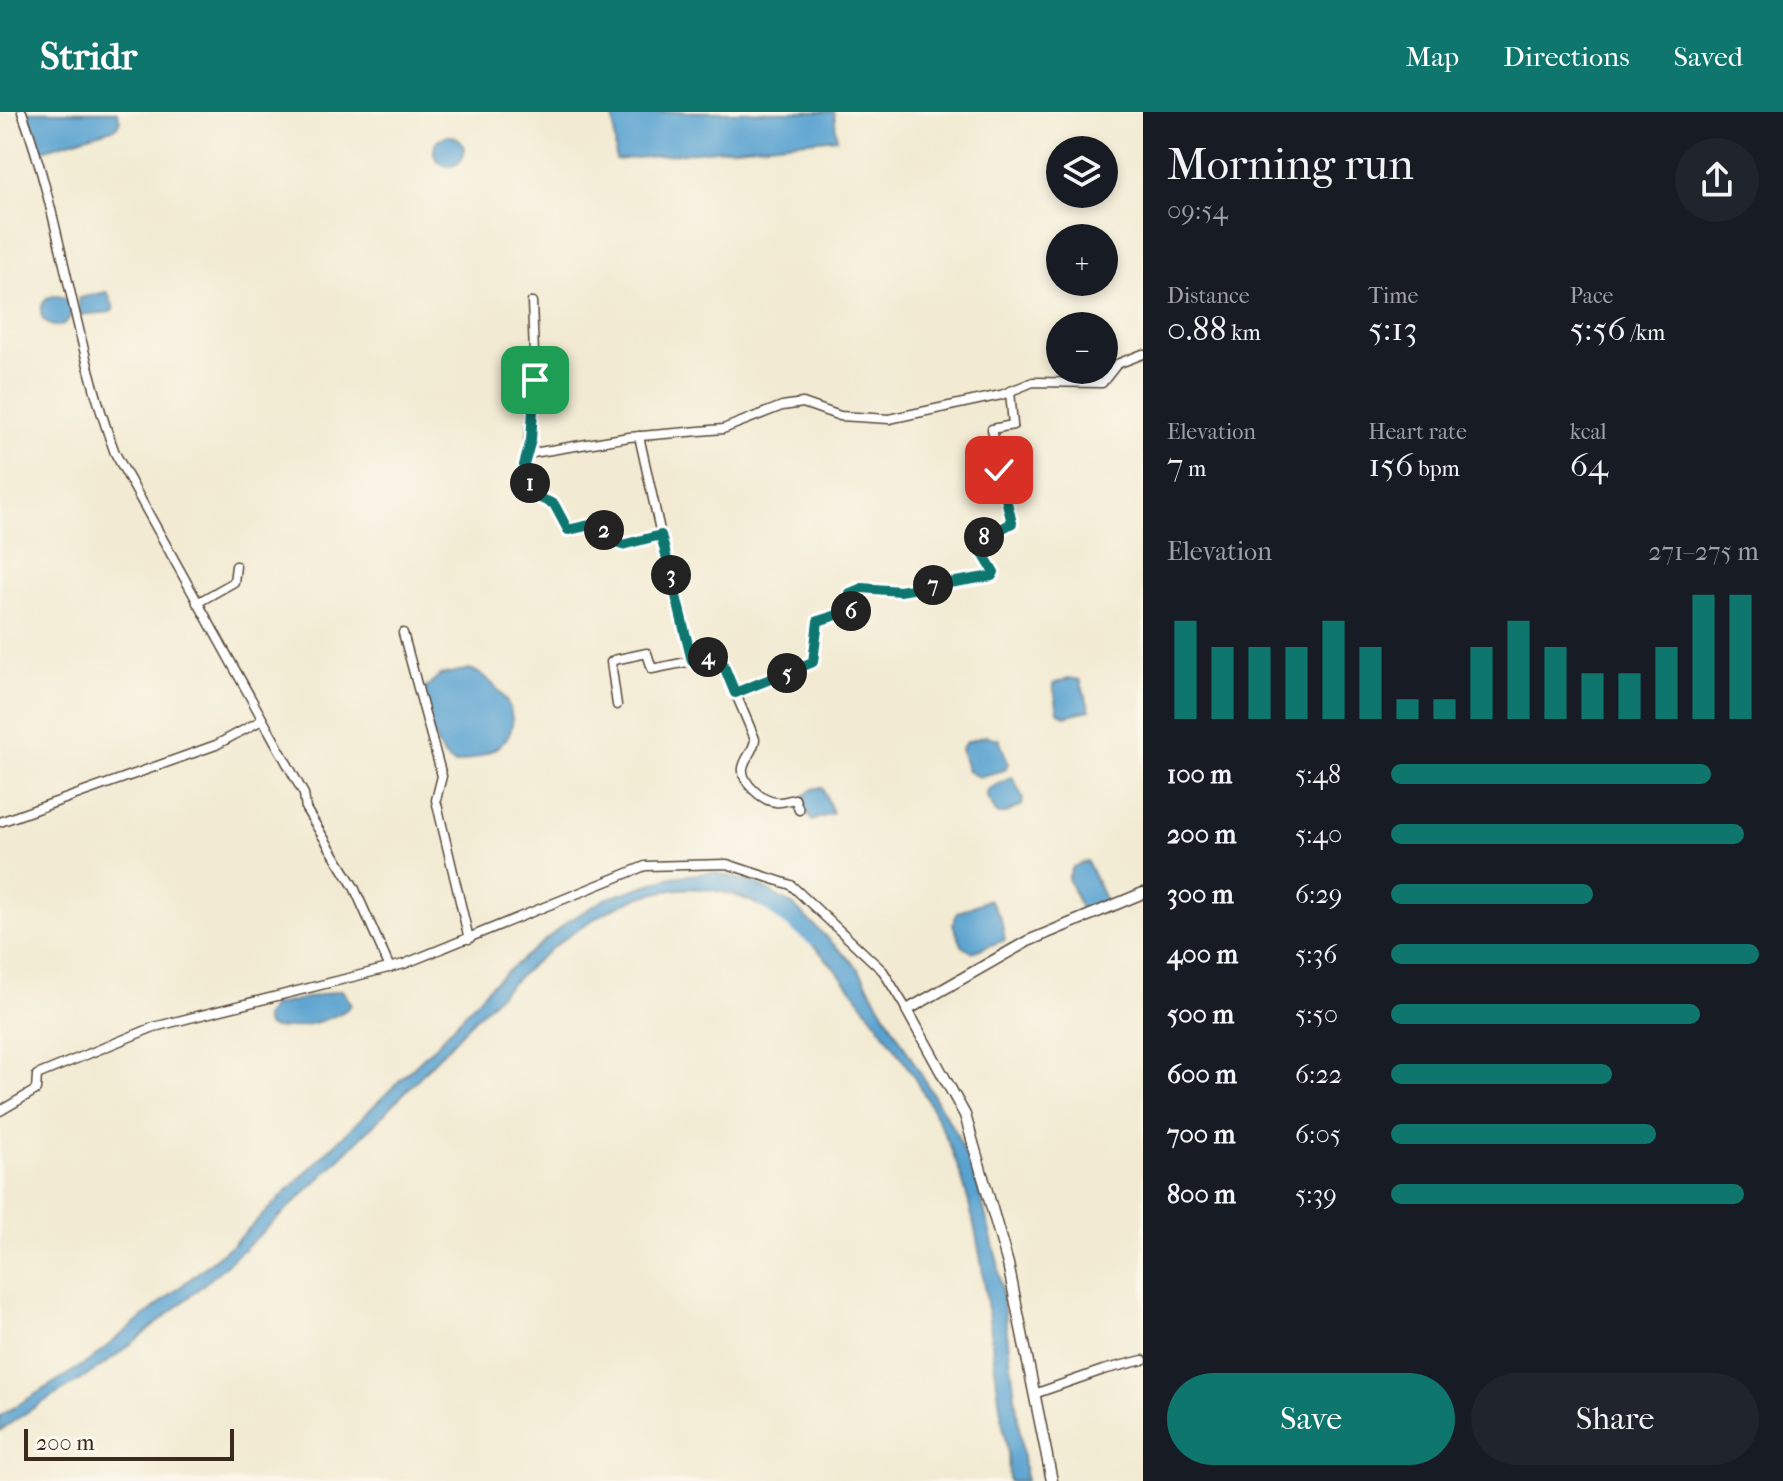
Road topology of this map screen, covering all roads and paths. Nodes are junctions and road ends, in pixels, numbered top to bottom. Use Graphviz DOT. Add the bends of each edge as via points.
graph roads {
  1 [pos="22,112"];
  2 [pos="532,302"];
  3 [pos="1143,354"];
  4 [pos="1010,391"];
  5 [pos="639,436"];
  6 [pos="527,454"];
  7 [pos="661,535"];
  8 [pos="236,566"];
  9 [pos="197,603"];
  10 [pos="403,633"];
  11 [pos="692,661"];
  12 [pos="735,693"];
  13 [pos="617,705"];
  14 [pos="262,720"];
  15 [pos="799,810"];
  16 [pos="0,822"];
  17 [pos="1143,893"];
  18 [pos="469,939"];
  19 [pos="390,968"];
  20 [pos="907,1010"];
  21 [pos="0,1111"];
  22 [pos="1143,1360"];
  23 [pos="1037,1393"];
  24 [pos="1052,1481"];
  1 -- 9 [label="street" via="40,164 99,410 115,453"];
  2 -- 6 [label="street" via="535,380"];
  3 -- 4 [label="street" via="1117,364 1102,383 1033,382"];
  4 -- 5 [label="street" via="902,418 840,416 803,403 723,429"];
  4 -- 12 [label="street" via="1013,425 992,429 1012,523 979,541 992,576 850,593 853,610 818,621 813,662"];
  5 -- 6 [label="street"];
  5 -- 7 [label="street"];
  6 -- 7 [label="street" via="524,465 535,496 554,504 568,530 595,524 622,545"];
  7 -- 11 [label="street"];
  8 -- 9 [label="street" via="234,582"];
  9 -- 14 [label="street"];
  10 -- 18 [label="street" via="442,776 436,800"];
  11 -- 12 [label="street" via="721,659"];
  11 -- 13 [label="street" via="652,669 647,653 614,660"];
  12 -- 15 [label="street" via="755,739 744,778 775,802 795,799"];
  14 -- 16 [label="street" via="216,745"];
  14 -- 19 [label="street" via="304,794 306,809 354,887"];
  17 -- 20 [label="main road" via="1028,941"];
  18 -- 19 [label="street"];
  18 -- 20 [label="street" via="645,866 727,864 791,885 883,971"];
  19 -- 21 [label="street" via="154,1027 37,1075 36,1090"];
  20 -- 23 [label="main road" via="965,1115 1008,1264"];
  22 -- 23 [label="street"];
  23 -- 24 [label="main road"];
}
